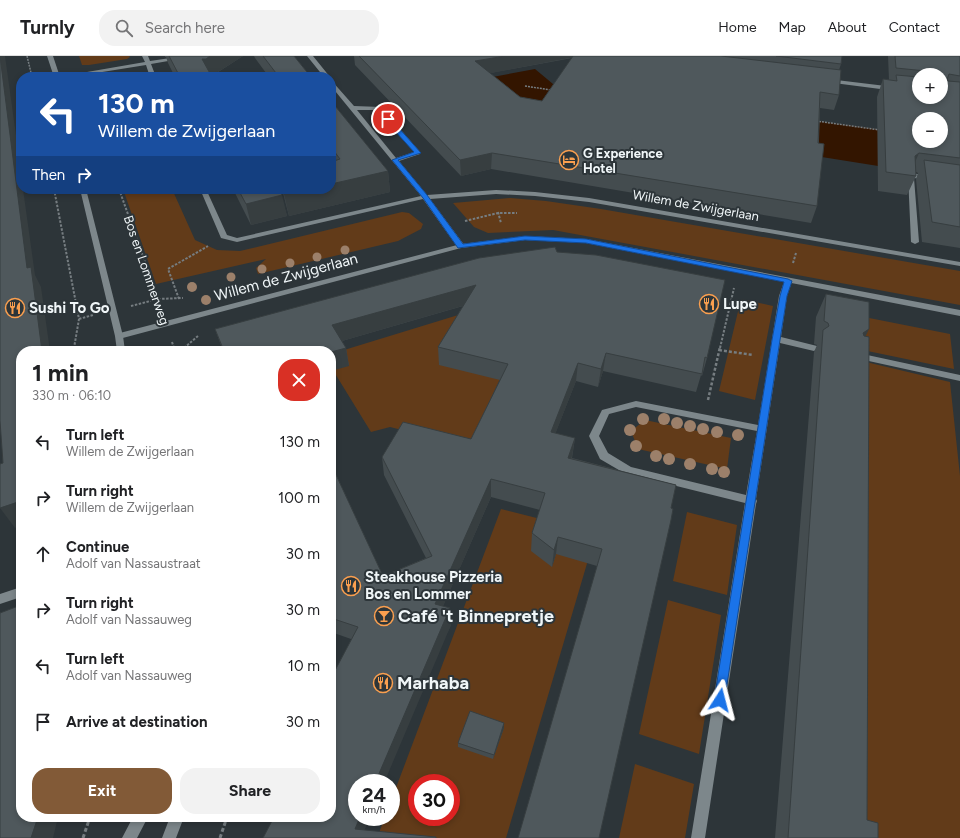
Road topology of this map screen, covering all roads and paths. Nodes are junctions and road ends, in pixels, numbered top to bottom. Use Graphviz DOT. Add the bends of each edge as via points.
graph roads {
  1 [pos="27,56"];
  2 [pos="50,56"];
  3 [pos="145,56"];
  4 [pos="194,56"];
  5 [pos="310,56"];
  6 [pos="147,64"];
  7 [pos="31,72"];
  8 [pos="55,72"];
  9 [pos="94,72"];
  10 [pos="151,72"];
  11 [pos="323,72"];
  12 [pos="822,80"];
  13 [pos="525,86"];
  14 [pos="336,88"];
  15 [pos="912,91"];
  16 [pos="549,94"];
  17 [pos="353,108"];
  18 [pos="814,121"];
  19 [pos="884,131"];
  20 [pos="395,160"];
  21 [pos="939,179"];
  22 [pos="55,194"];
  23 [pos="84,194"];
  24 [pos="121,194"];
  25 [pos="205,194"];
  26 [pos="425,197"];
  27 [pos="224,236"];
  28 [pos="915,242"];
  29 [pos="461,246"];
  30 [pos="960,264"];
  31 [pos="736,270"];
  32 [pos="788,281"];
  33 [pos="734,287"];
  34 [pos="741,288"];
  35 [pos="158,300"];
  36 [pos="960,313"];
  37 [pos="166,323"];
  38 [pos="203,333"];
  39 [pos="119,336"];
  40 [pos="776,340"];
  41 [pos="74,346"];
  42 [pos="120,346"];
  43 [pos="173,346"];
  44 [pos="185,346"];
  45 [pos="814,348"];
  46 [pos="719,350"];
  47 [pos="858,356"];
  48 [pos="774,359"];
  49 [pos="960,378"];
  50 [pos="703,418"];
  51 [pos="762,429"];
  52 [pos="752,501"];
  53 [pos="16,594"];
  54 [pos="0,599"];
  55 [pos="88,822"];
  56 [pos="137,822"];
  57 [pos="175,822"];
  58 [pos="225,822"];
  59 [pos="83,838"];
  60 [pos="129,838"];
  61 [pos="169,838"];
  62 [pos="220,838"];
  63 [pos="698,838"];
  1 -- 7 [label="path"];
  2 -- 8 [label="street"];
  3 -- 6 [label="street"];
  4 -- 6 [label="street"];
  5 -- 11 [label="street"];
  6 -- 9 [label="street"];
  6 -- 10 [label="street"];
  12 -- 15 [label="street"];
  13 -- 16 [label="path" via="552,90"];
  14 -- 17 [label="street"];
  17 -- 20 [label="street"];
  17 -- 20 [label="street" via="378,108 418,153"];
  18 -- 19 [label="path"];
  20 -- 26 [label="street"];
  21 -- 28 [label="street" via="911,175"];
  22 -- 41 [label="path" via="79,319"];
  23 -- 39 [label="street"];
  24 -- 35 [label="path, Bos en Lommerweg"];
  25 -- 27 [label="street"];
  26 -- 27 [label="street, Willem de Zwijgerlaan" via="237,240"];
  26 -- 29 [label="street"];
  26 -- 30 [label="street, Willem de Zwijgerlaan" via="496,192 589,200"];
  27 -- 35 [label="path" via="168,269 179,299"];
  29 -- 31 [label="street, Willem de Zwijgerlaan" via="525,238 586,241"];
  29 -- 37 [label="street, Willem de Zwijgerlaan"];
  31 -- 32 [label="street, Willem de Zwijgerlaan"];
  31 -- 33 [label="path"];
  32 -- 36 [label="street, Willem de Zwijgerlaan"];
  32 -- 40 [label="street"];
  33 -- 34 [label="path"];
  33 -- 46 [label="path"];
  35 -- 37 [label="path, Bos en Lommerweg"];
  37 -- 39 [label="street, Willem de Zwijgerlaan"];
  37 -- 43 [label="path, Bos en Lommerweg"];
  38 -- 44 [label="path"];
  39 -- 42 [label="street"];
  40 -- 45 [label="street"];
  40 -- 48 [label="street"];
  46 -- 48 [label="path"];
  46 -- 50 [label="path"];
  47 -- 49 [label="street"];
  48 -- 51 [label="street"];
  50 -- 51 [label="street"];
  50 -- 52 [label="street" via="636,404 605,412 594,436 604,456 628,470"];
  51 -- 52 [label="street"];
  52 -- 63 [label="street"];
  53 -- 54 [label="street"];
  55 -- 59 [label="path"];
  56 -- 60 [label="street"];
  57 -- 61 [label="street"];
  58 -- 62 [label="path"];
}
